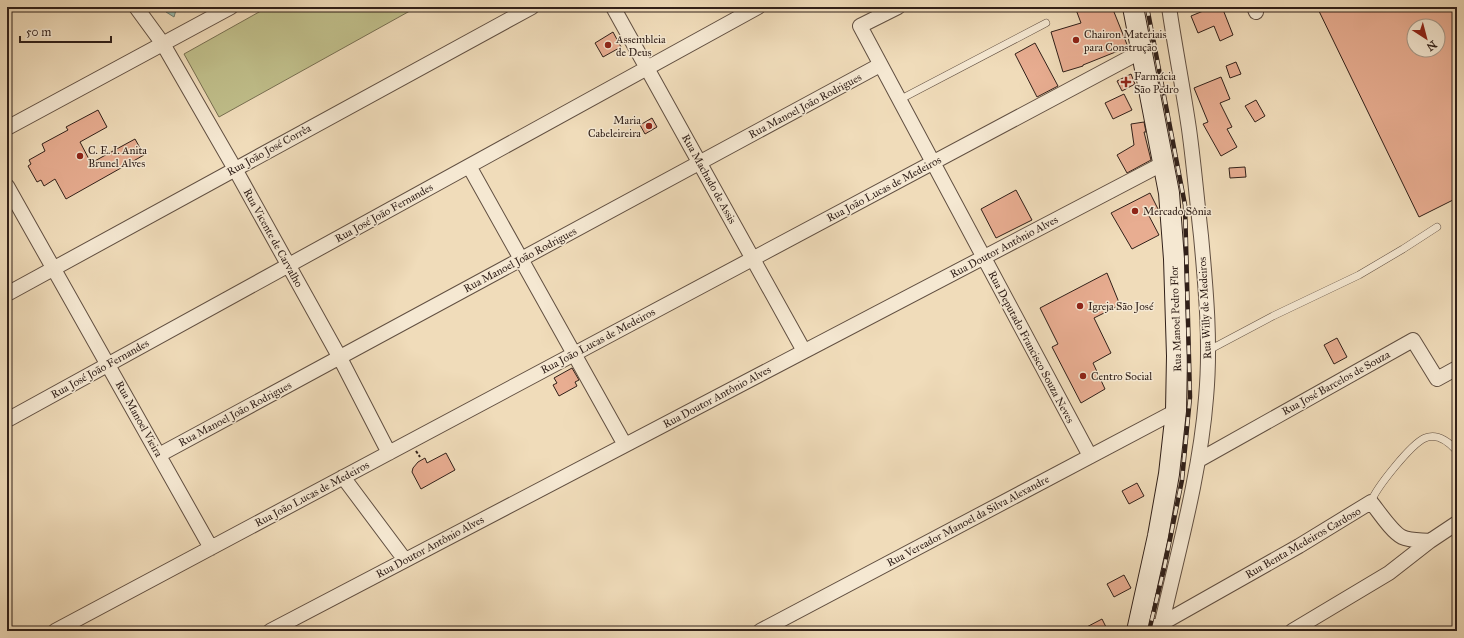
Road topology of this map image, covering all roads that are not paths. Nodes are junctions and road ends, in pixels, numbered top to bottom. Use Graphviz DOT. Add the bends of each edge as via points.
graph roads {
  1 [pos="136,7"];
  2 [pos="231,7"];
  3 [pos="532,7"];
  4 [pos="613,7"];
  5 [pos="758,7"];
  6 [pos="898,7"];
  7 [pos="1133,7"];
  8 [pos="1169,7"];
  9 [pos="1046,23"];
  10 [pos="163,44"];
  11 [pos="1142,51"];
  12 [pos="880,65"];
  13 [pos="647,68"];
  14 [pos="899,100"];
  15 [pos="7,128"];
  16 [pos="700,163"];
  17 [pos="933,163"];
  18 [pos="1164,163"];
  19 [pos="469,166"];
  20 [pos="235,169"];
  21 [pos="7,186"];
  22 [pos="1436,227"];
  23 [pos="983,257"];
  24 [pos="753,259"];
  25 [pos="521,260"];
  26 [pos="288,265"];
  27 [pos="54,268"];
  28 [pos="7,294"];
  29 [pos="1208,350"];
  30 [pos="804,351"];
  31 [pos="574,354"];
  32 [pos="340,358"];
  33 [pos="108,364"];
  34 [pos="1457,368"];
  35 [pos="1176,411"];
  36 [pos="9,419"];
  37 [pos="625,445"];
  38 [pos="1457,451"];
  39 [pos="388,453"];
  40 [pos="159,455"];
  41 [pos="1090,456"];
  42 [pos="1199,460"];
  43 [pos="343,477"];
  44 [pos="1371,502"];
  45 [pos="1457,523"];
  46 [pos="1430,541"];
  47 [pos="211,548"];
  48 [pos="405,560"];
  49 [pos="1160,628"];
  50 [pos="1137,630"];
  51 [pos="55,631"];
  52 [pos="270,631"];
  53 [pos="760,631"];
  54 [pos="1292,631"];
  1 -- 10 [label="street, Rua Vicente de Carvalho"];
  2 -- 10 [label="street"];
  3 -- 20 [label="street, Rua João José Corrêa"];
  4 -- 13 [label="street, Rua Machado de Assis"];
  5 -- 13 [label="street, Rua José João Fernandes"];
  6 -- 12 [label="street, Rua Deputado Francisco Souza Neves" via="860,26"];
  7 -- 11 [label="main road, Rua Manoel Pedro Flor"];
  8 -- 29 [label="street, Rua Willy de Medeiros" via="1194,171 1204,264"];
  9 -- 14 [label="lane"];
  10 -- 15 [label="street"];
  10 -- 20 [label="street, Rua Vicente de Carvalho"];
  11 -- 17 [label="street, Rua João Lucas de Medeiros"];
  11 -- 18 [label="main road, Rua Manoel Pedro Flor"];
  12 -- 14 [label="street, Rua Deputado Francisco Souza Neves"];
  12 -- 16 [label="street, Rua Manoel João Rodrigues"];
  13 -- 16 [label="street, Rua Machado de Assis"];
  13 -- 19 [label="street, Rua José João Fernandes"];
  14 -- 17 [label="street, Rua Deputado Francisco Souza Neves"];
  16 -- 24 [label="street, Rua Machado de Assis"];
  16 -- 25 [label="street, Rua Manoel João Rodrigues"];
  17 -- 23 [label="street, Rua Deputado Francisco Souza Neves"];
  17 -- 24 [label="street, Rua João Lucas de Medeiros"];
  18 -- 23 [label="street, Rua Doutor Antônio Alves"];
  18 -- 35 [label="main road, Rua Manoel Pedro Flor" via="1174,259"];
  19 -- 25 [label="street"];
  19 -- 26 [label="street, Rua José João Fernandes"];
  20 -- 26 [label="street, Rua Vicente de Carvalho"];
  20 -- 27 [label="street, Rua João José Corrêa"];
  21 -- 27 [label="street, Rua Manoel Vieira"];
  22 -- 29 [label="lane" via="1359,275"];
  23 -- 30 [label="street, Rua Doutor Antônio Alves"];
  23 -- 41 [label="street, Rua Deputado Francisco Souza Neves"];
  24 -- 30 [label="street, Rua Machado de Assis"];
  24 -- 31 [label="street, Rua João Lucas de Medeiros"];
  25 -- 31 [label="street"];
  25 -- 32 [label="street, Rua Manoel João Rodrigues"];
  26 -- 32 [label="street, Rua Vicente de Carvalho"];
  26 -- 33 [label="street, Rua José João Fernandes"];
  27 -- 28 [label="street, Rua João José Corrêa"];
  27 -- 33 [label="street, Rua Manoel Vieira"];
  29 -- 42 [label="street, Rua Willy de Medeiros" via="1207,396"];
  30 -- 37 [label="street, Rua Doutor Antônio Alves"];
  31 -- 37 [label="street"];
  31 -- 39 [label="street, Rua João Lucas de Medeiros"];
  32 -- 39 [label="street, Rua Vicente de Carvalho"];
  32 -- 40 [label="street, Rua Manoel João Rodrigues"];
  33 -- 36 [label="street, Rua José João Fernandes"];
  33 -- 40 [label="street, Rua Manoel Vieira"];
  34 -- 42 [label="street, Rua José Barcelos de Souza" via="1437,379 1413,340"];
  35 -- 41 [label="street, Rua Vereador Manoel da Silva Alexandre"];
  35 -- 50 [label="main road, Rua Manoel Pedro Flor" via="1164,503"];
  37 -- 48 [label="street, Rua Doutor Antônio Alves"];
  38 -- 44 [label="lane" via="1437,437 1424,438 1394,468"];
  39 -- 43 [label="street, Rua João Lucas de Medeiros"];
  40 -- 47 [label="street, Rua Manoel Vieira"];
  41 -- 53 [label="street, Rua Vereador Manoel da Silva Alexandre"];
  42 -- 49 [label="street, Rua Willy de Medeiros"];
  43 -- 47 [label="street, Rua João Lucas de Medeiros"];
  43 -- 48 [label="street"];
  44 -- 46 [label="street, Rua Benta Medeiros Cardoso" via="1402,537"];
  44 -- 49 [label="street, Rua Benta Medeiros Cardoso"];
  45 -- 46 [label="street"];
  46 -- 54 [label="street" via="1389,573"];
  47 -- 51 [label="street, Rua João Lucas de Medeiros"];
  48 -- 52 [label="street, Rua Doutor Antônio Alves"];
  49 -- 50 [label="street, Rua Benta Medeiros Cardoso"];
}
